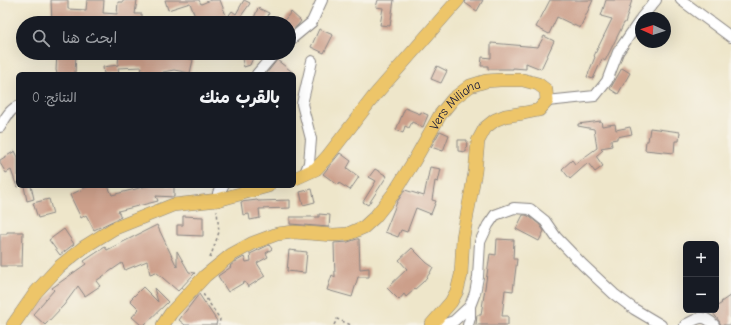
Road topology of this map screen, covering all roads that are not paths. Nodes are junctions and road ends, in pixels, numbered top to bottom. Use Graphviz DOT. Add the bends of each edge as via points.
graph roads {
  1 [pos="322,0"];
  2 [pos="458,0"];
  3 [pos="656,0"];
  4 [pos="681,0"];
  5 [pos="646,12"];
  6 [pos="635,27"];
  7 [pos="296,35"];
  8 [pos="731,37"];
  9 [pos="269,60"];
  10 [pos="312,61"];
  11 [pos="259,72"];
  12 [pos="547,101"];
  13 [pos="16,107"];
  14 [pos="0,127"];
  15 [pos="300,176"];
  16 [pos="222,188"];
  17 [pos="261,188"];
  18 [pos="218,200"];
  19 [pos="470,306"];
  20 [pos="13,325"];
  21 [pos="163,325"];
  22 [pos="432,325"];
  23 [pos="442,325"];
  24 [pos="468,325"];
  25 [pos="661,325"];
  26 [pos="685,325"];
  27 [pos="714,325"];
  1 -- 7 [label="street" via="312,22"];
  2 -- 15 [label="main road" via="375,95 327,157 316,169"];
  3 -- 5 [label="street"];
  4 -- 8 [label="street"];
  6 -- 12 [label="street" via="618,52 607,81 595,96"];
  9 -- 11 [label="street"];
  10 -- 15 [label="street" via="302,104 311,139 309,163"];
  12 -- 21 [label="main road, Vers Miliana" via="546,90 538,84 523,80 486,81 470,86 453,99 440,115 394,193 364,227 348,234 277,234 253,243 231,255 205,276"];
  12 -- 22 [label="main road" via="539,110 495,120 485,128 478,141 463,237 461,275 451,302"];
  13 -- 14 [label="street"];
  16 -- 18 [label="street"];
  17 -- 18 [label="main road"];
  18 -- 20 [label="main road" via="173,205 113,229 59,267 36,292"];
  19 -- 23 [label="street" via="454,321"];
  19 -- 24 [label="street"];
  19 -- 25 [label="street" via="478,277 480,242 488,226 495,215 514,208 530,209 545,221 556,238 614,294"];
  26 -- 27 [label="street" via="704,318"];
}
